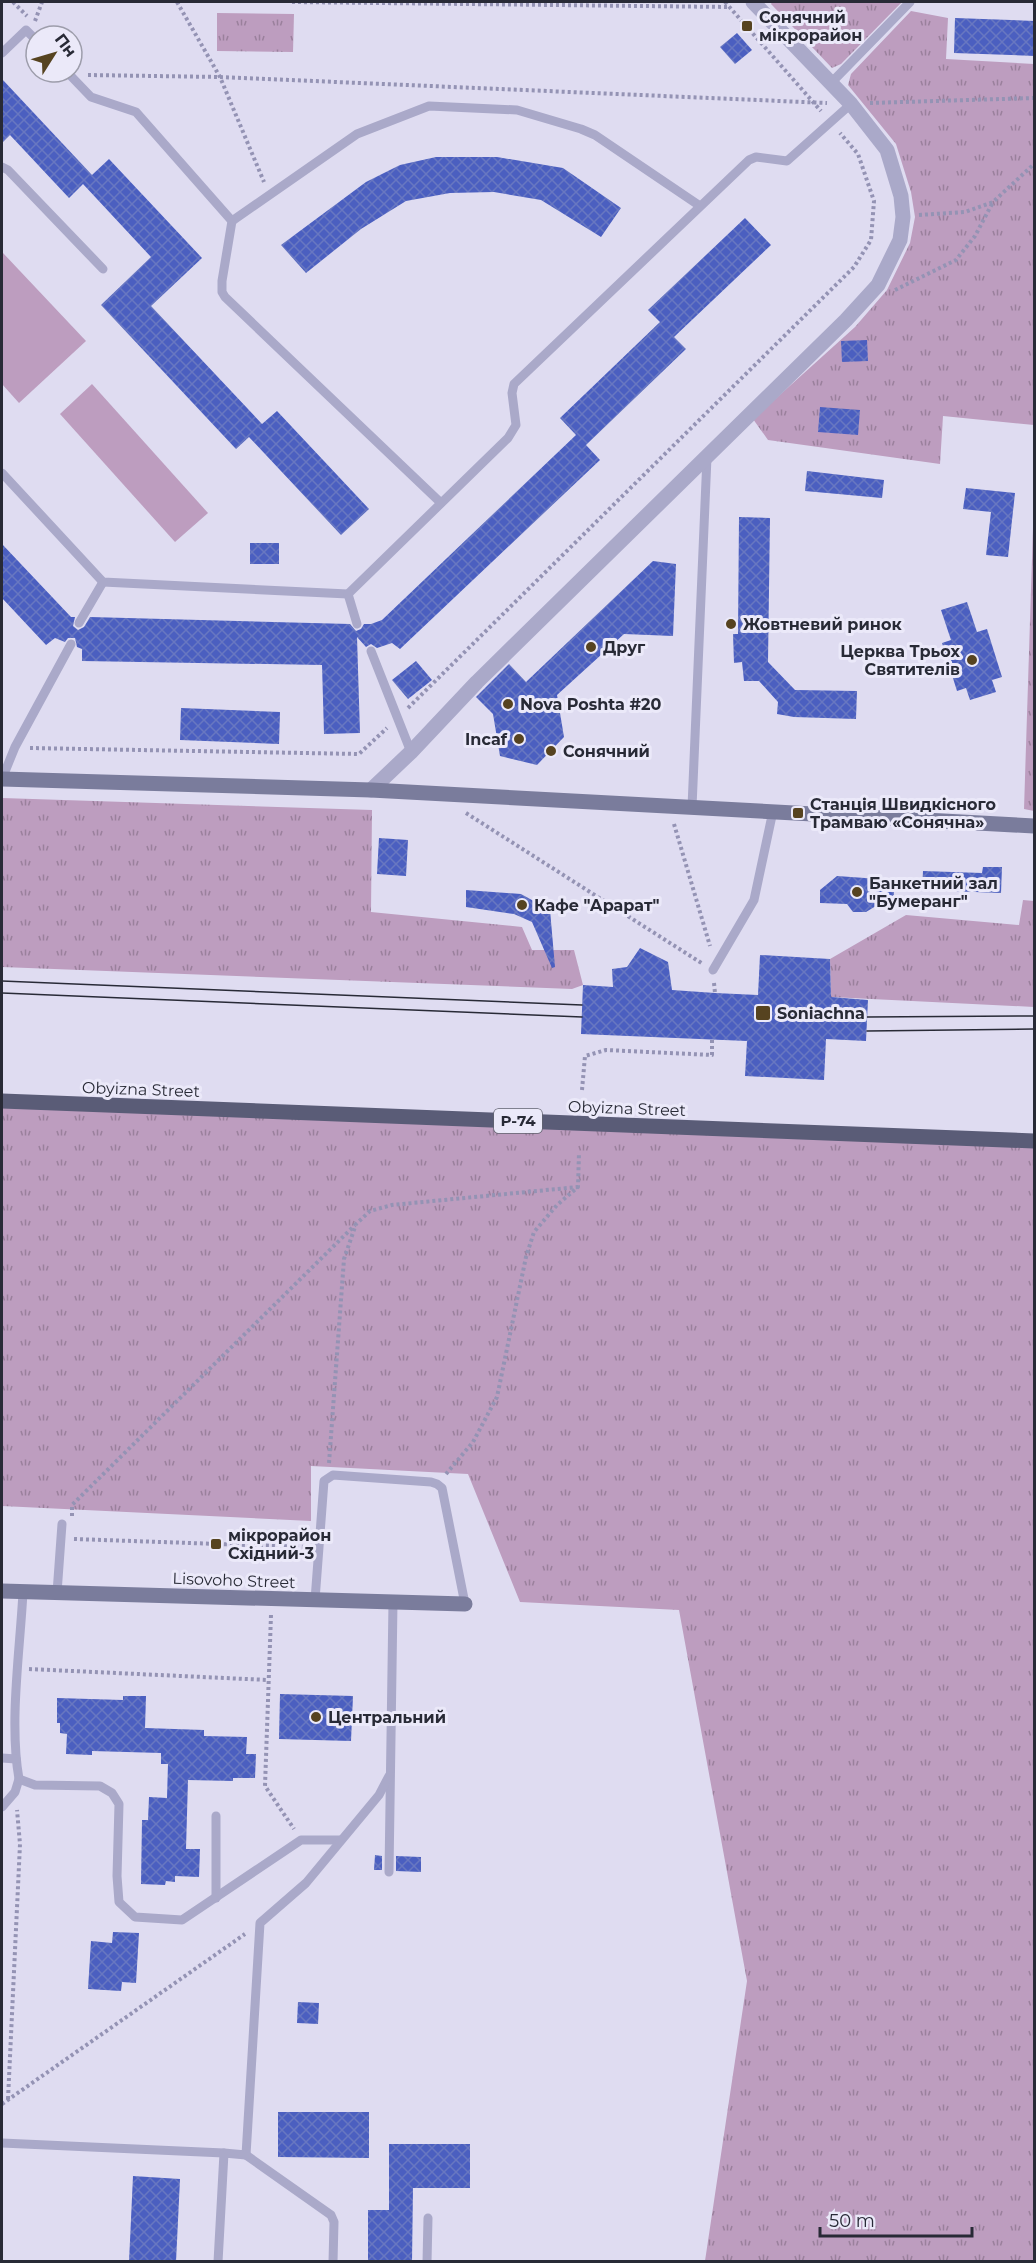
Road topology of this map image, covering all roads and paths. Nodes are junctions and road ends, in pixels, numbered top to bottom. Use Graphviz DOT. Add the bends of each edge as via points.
graph roads {
  1 [pos="177,2"];
  2 [pos="292,2"];
  3 [pos="725,2"];
  4 [pos="910,2"];
  5 [pos="755,4"];
  6 [pos="729,7"];
  7 [pos="24,33"];
  8 [pos="2,53"];
  9 [pos="84,75"];
  10 [pos="220,77"];
  11 [pos="831,83"];
  12 [pos="79,84"];
  13 [pos="1035,98"];
  14 [pos="813,103"];
  15 [pos="851,104"];
  16 [pos="831,122"];
  17 [pos="1035,164"];
  18 [pos="2,167"];
  19 [pos="269,195"];
  20 [pos="993,201"];
  21 [pos="699,206"];
  22 [pos="903,217"];
  23 [pos="231,221"];
  24 [pos="103,269"];
  25 [pos="893,291"];
  26 [pos="706,457"];
  27 [pos="2,473"];
  28 [pos="441,503"];
  29 [pos="102,582"];
  30 [pos="348,594"];
  31 [pos="79,623"];
  32 [pos="357,624"];
  33 [pos="71,644"];
  34 [pos="371,651"];
  35 [pos="398,718"];
  36 [pos="15,747"];
  37 [pos="411,752"];
  38 [pos="2,779"];
  39 [pos="371,790"];
  40 [pos="669,806"];
  41 [pos="692,807"];
  42 [pos="773,812"];
  43 [pos="465,813"];
  44 [pos="1035,826"];
  45 [pos="713,970"];
  46 [pos="715,993"];
  47 [pos="712,1040"];
  48 [pos="582,1090"];
  49 [pos="2,1101"];
  50 [pos="1035,1141"];
  51 [pos="579,1153"];
  52 [pos="578,1187"];
  53 [pos="356,1224"];
  54 [pos="328,1478"];
  55 [pos="437,1484"];
  56 [pos="62,1524"];
  57 [pos="62,1539"];
  58 [pos="319,1548"];
  59 [pos="2,1592"];
  60 [pos="23,1592"];
  61 [pos="57,1593"];
  62 [pos="271,1599"];
  63 [pos="315,1600"];
  64 [pos="393,1602"];
  65 [pos="465,1604"];
  66 [pos="19,1669"];
  67 [pos="268,1680"];
  68 [pos="2,1758"];
  69 [pos="16,1759"];
  70 [pos="389,1776"];
  71 [pos="19,1779"];
  72 [pos="15,1792"];
  73 [pos="2,1807"];
  74 [pos="216,1816"];
  75 [pos="301,1840"];
  76 [pos="340,1840"];
  77 [pos="389,1872"];
  78 [pos="216,1898"];
  79 [pos="260,1923"];
  80 [pos="8,2100"];
  81 [pos="2,2104"];
  82 [pos="2,2143"];
  83 [pos="224,2153"];
  84 [pos="246,2155"];
  85 [pos="428,2218"];
  86 [pos="218,2262"];
  87 [pos="333,2262"];
  88 [pos="427,2262"];
  1 -- 10 [label="path"];
  2 -- 6 [label="path"];
  3 -- 6 [label="path"];
  4 -- 11 [label="lane"];
  5 -- 6 [label="path"];
  5 -- 11 [label="street"];
  6 -- 14 [label="path"];
  7 -- 8 [label="lane"];
  9 -- 10 [label="path"];
  10 -- 14 [label="path"];
  10 -- 19 [label="path"];
  11 -- 15 [label="street"];
  12 -- 23 [label="lane" via="91,97 136,112"];
  13 -- 15 [label="path"];
  14 -- 15 [label="path"];
  14 -- 16 [label="path"];
  15 -- 16 [label="lane"];
  15 -- 22 [label="street" via="887,150"];
  16 -- 21 [label="lane" via="787,161 752,157"];
  16 -- 35 [label="path" via="858,154 874,201 871,240 854,267"];
  17 -- 20 [label="path"];
  18 -- 24 [label="lane"];
  19 -- 21 [label="lane" via="357,134 429,106 517,110 581,129"];
  19 -- 23 [label="lane"];
  20 -- 22 [label="path" via="964,212"];
  20 -- 25 [label="path" via="975,236 956,260"];
  21 -- 28 [label="lane" via="514,384 516,425 508,438"];
  22 -- 26 [label="street" via="900,240 878,285"];
  23 -- 28 [label="lane" via="222,281 225,297"];
  26 -- 37 [label="street"];
  26 -- 41 [label="lane"];
  27 -- 29 [label="lane"];
  28 -- 30 [label="lane"];
  29 -- 30 [label="lane"];
  29 -- 31 [label="lane"];
  30 -- 32 [label="lane"];
  33 -- 36 [label="lane"];
  34 -- 35 [label="lane"];
  35 -- 36 [label="path" via="359,754"];
  35 -- 37 [label="lane"];
  36 -- 38 [label="lane"];
  37 -- 39 [label="street"];
  38 -- 39 [label="street"];
  39 -- 40 [label="street"];
  40 -- 41 [label="street"];
  40 -- 45 [label="path" via="713,956"];
  41 -- 42 [label="street"];
  42 -- 44 [label="street"];
  42 -- 45 [label="lane" via="754,900"];
  43 -- 45 [label="path"];
  45 -- 46 [label="path"];
  47 -- 48 [label="path" via="712,1055 606,1050 585,1056"];
  49 -- 50 [label="main road, Obyizna Street / Р-74"];
  51 -- 52 [label="path"];
  52 -- 53 [label="path" via="392,1205 370,1211"];
  52 -- 55 [label="path" via="534,1232 496,1397 473,1442"];
  53 -- 54 [label="path" via="344,1259"];
  53 -- 56 [label="path" via="72,1505 72,1523"];
  54 -- 55 [label="lane" via="333,1475"];
  54 -- 58 [label="lane" via="324,1481"];
  55 -- 65 [label="lane" via="442,1488"];
  56 -- 57 [label="lane"];
  57 -- 58 [label="path"];
  57 -- 61 [label="lane"];
  58 -- 63 [label="lane"];
  59 -- 60 [label="street, Lisovoho Street"];
  60 -- 61 [label="street, Lisovoho Street"];
  60 -- 66 [label="lane"];
  61 -- 62 [label="street, Lisovoho Street"];
  62 -- 63 [label="street, Lisovoho Street"];
  62 -- 67 [label="path"];
  63 -- 64 [label="street, Lisovoho Street"];
  64 -- 65 [label="street, Lisovoho Street"];
  64 -- 70 [label="lane"];
  66 -- 67 [label="path"];
  66 -- 69 [label="lane"];
  67 -- 75 [label="path" via="264,1786"];
  68 -- 69 [label="lane"];
  69 -- 71 [label="lane"];
  70 -- 76 [label="lane" via="380,1795"];
  70 -- 77 [label="lane"];
  71 -- 72 [label="lane"];
  71 -- 78 [label="lane" via="35,1785 100,1786 112,1793 119,1804 119,1902 135,1917 182,1920"];
  72 -- 73 [label="lane"];
  72 -- 80 [label="path" via="20,1844"];
  74 -- 78 [label="lane"];
  75 -- 76 [label="lane"];
  75 -- 78 [label="lane"];
  76 -- 79 [label="lane" via="306,1883"];
  79 -- 80 [label="path"];
  79 -- 84 [label="lane"];
  80 -- 81 [label="path"];
  82 -- 83 [label="lane"];
  83 -- 84 [label="lane"];
  83 -- 86 [label="lane"];
  84 -- 87 [label="lane" via="331,2215"];
  85 -- 88 [label="lane"];
}
